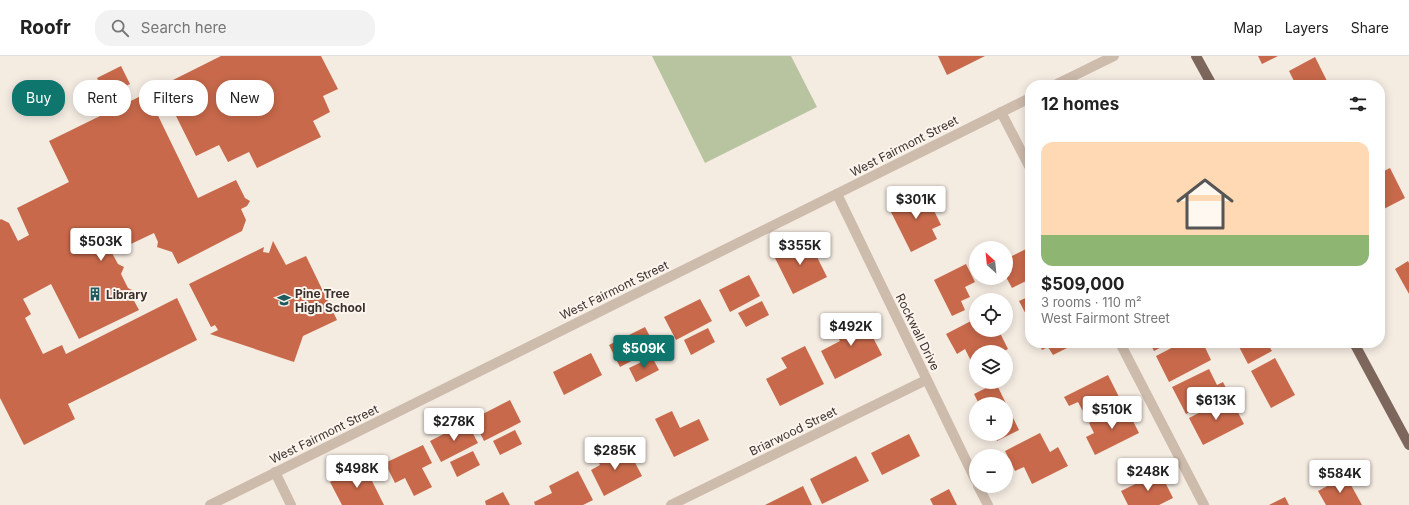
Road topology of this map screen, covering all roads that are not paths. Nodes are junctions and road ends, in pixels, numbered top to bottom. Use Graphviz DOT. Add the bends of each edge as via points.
graph roads {
  1 [pos="1114,56"];
  2 [pos="1196,56"];
  3 [pos="1066,80"];
  4 [pos="1209,80"];
  5 [pos="1025,100"];
  6 [pos="1001,112"];
  7 [pos="1025,158"];
  8 [pos="836,194"];
  9 [pos="1123,348"];
  10 [pos="1357,348"];
  11 [pos="926,380"];
  12 [pos="1409,445"];
  13 [pos="969,467"];
  14 [pos="275,472"];
  15 [pos="982,493"];
  16 [pos="210,505"];
  17 [pos="291,505"];
  18 [pos="671,505"];
  19 [pos="988,505"];
  20 [pos="1204,505"];
  1 -- 3 [label="street"];
  2 -- 4 [label="main road"];
  5 -- 6 [label="street, West Fairmont Street"];
  6 -- 7 [label="street"];
  6 -- 8 [label="street, West Fairmont Street"];
  8 -- 11 [label="street, Rockwall Drive"];
  8 -- 14 [label="street, West Fairmont Street"];
  9 -- 20 [label="street"];
  10 -- 12 [label="main road"];
  11 -- 13 [label="street, Rockwall Drive"];
  11 -- 18 [label="street, Briarwood Street"];
  14 -- 16 [label="street, West Fairmont Street"];
  14 -- 17 [label="street"];
  15 -- 19 [label="street"];
}
